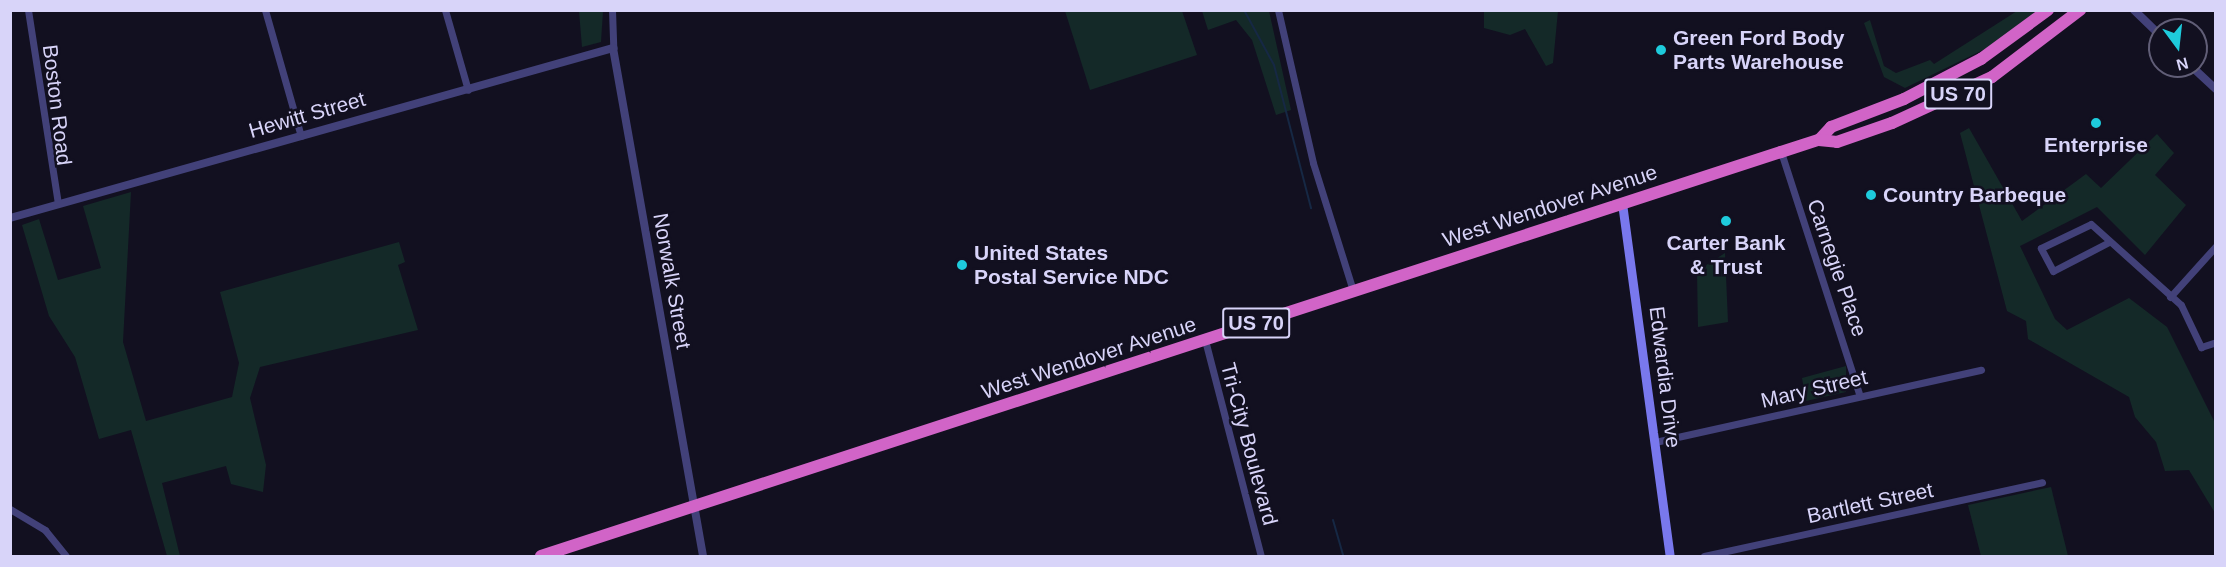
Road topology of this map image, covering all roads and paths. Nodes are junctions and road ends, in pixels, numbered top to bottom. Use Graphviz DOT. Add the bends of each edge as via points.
graph roads {
  1 [pos="28,10"];
  2 [pos="265,10"];
  3 [pos="445,10"];
  4 [pos="612,10"];
  5 [pos="1278,10"];
  6 [pos="2048,10"];
  7 [pos="2080,10"];
  8 [pos="2134,10"];
  9 [pos="2148,23"];
  10 [pos="613,48"];
  11 [pos="2204,78"];
  12 [pos="2216,89"];
  13 [pos="468,90"];
  14 [pos="301,136"];
  15 [pos="1819,140"];
  16 [pos="1780,152"];
  17 [pos="58,203"];
  18 [pos="1622,203"];
  19 [pos="10,218"];
  20 [pos="2109,242"];
  21 [pos="2216,246"];
  22 [pos="1353,291"];
  23 [pos="2169,297"];
  24 [pos="1205,340"];
  25 [pos="2216,342"];
  26 [pos="1981,370"];
  27 [pos="1860,396"];
  28 [pos="1655,442"];
  29 [pos="2042,482"];
  30 [pos="10,509"];
  31 [pos="693,509"];
  32 [pos="66,556"];
  33 [pos="542,556"];
  34 [pos="703,556"];
  35 [pos="1261,556"];
  36 [pos="1670,556"];
  37 [pos="1704,556"];
  1 -- 17 [label="street, Boston Road"];
  2 -- 14 [label="street"];
  3 -- 13 [label="street"];
  4 -- 10 [label="street, Norwalk Street"];
  5 -- 22 [label="street" via="1313,163"];
  6 -- 15 [label="highway, West Wendover Avenue / US 70" via="1981,59 1904,99 1831,127"];
  7 -- 15 [label="highway, West Wendover Avenue / US 70" via="2010,65 1946,100 1837,142"];
  8 -- 9 [label="street"];
  10 -- 13 [label="street, Hewitt Street"];
  10 -- 31 [label="street, Norwalk Street"];
  11 -- 12 [label="street"];
  13 -- 14 [label="street, Hewitt Street"];
  14 -- 17 [label="street, Hewitt Street"];
  15 -- 16 [label="highway, West Wendover Avenue / US 70"];
  16 -- 18 [label="highway, West Wendover Avenue / US 70"];
  16 -- 27 [label="street, Carnegie Place"];
  17 -- 19 [label="street, Hewitt Street"];
  18 -- 22 [label="highway, West Wendover Avenue / US 70"];
  18 -- 28 [label="main road, Edwardia Drive"];
  20 -- 20 [label="street" via="2091,224 2042,248 2053,271"];
  20 -- 23 [label="street"];
  21 -- 23 [label="street"];
  22 -- 24 [label="highway, West Wendover Avenue / US 70"];
  23 -- 25 [label="street" via="2185,310 2201,347"];
  24 -- 31 [label="highway, West Wendover Avenue / US 70"];
  24 -- 35 [label="street, Tri-City Boulevard"];
  26 -- 27 [label="street, Mary Street"];
  27 -- 28 [label="street, Mary Street"];
  28 -- 36 [label="main road, Edwardia Drive"];
  29 -- 37 [label="street, Bartlett Street"];
  30 -- 32 [label="street" via="45,530"];
  31 -- 33 [label="highway, West Wendover Avenue / US 70"];
  31 -- 34 [label="street, Norwalk Street"];
}
